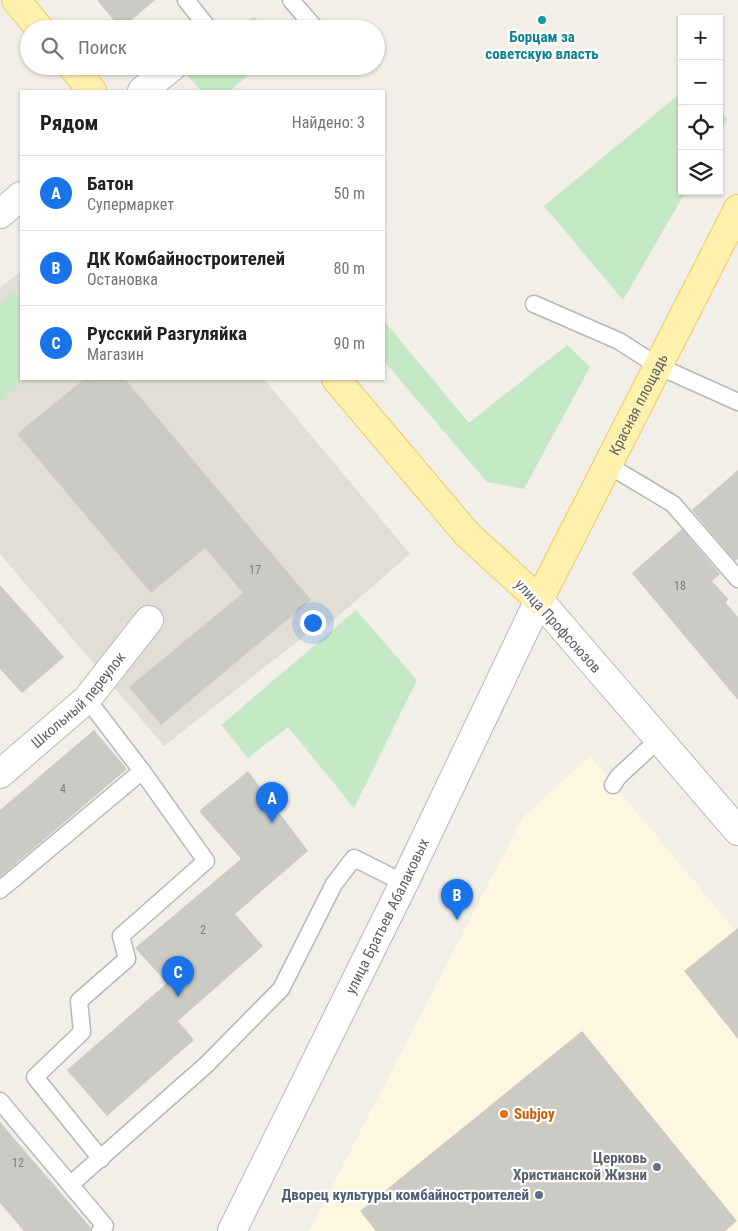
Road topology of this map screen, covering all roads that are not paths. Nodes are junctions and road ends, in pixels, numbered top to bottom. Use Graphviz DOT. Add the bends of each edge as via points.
graph roads {
  1 [pos="16,0"];
  2 [pos="186,0"];
  3 [pos="291,0"];
  4 [pos="33,20"];
  5 [pos="201,20"];
  6 [pos="308,20"];
  7 [pos="79,75"];
  8 [pos="162,75"];
  9 [pos="91,90"];
  10 [pos="143,90"];
  11 [pos="20,197"];
  12 [pos="738,209"];
  13 [pos="0,214"];
  14 [pos="534,304"];
  15 [pos="658,366"];
  16 [pos="337,380"];
  17 [pos="738,402"];
  18 [pos="608,465"];
  19 [pos="738,578"];
  20 [pos="539,600"];
  21 [pos="149,620"];
  22 [pos="87,699"];
  23 [pos="659,739"];
  24 [pos="142,771"];
  25 [pos="0,774"];
  26 [pos="614,785"];
  27 [pos="738,831"];
  28 [pos="404,883"];
  29 [pos="0,890"];
  30 [pos="0,1101"];
  31 [pos="101,1159"];
  32 [pos="71,1184"];
  33 [pos="100,1231"];
  34 [pos="232,1231"];
  1 -- 4 [label="main road"];
  2 -- 5 [label="lane"];
  3 -- 6 [label="lane"];
  7 -- 9 [label="main road"];
  8 -- 10 [label="street"];
  11 -- 13 [label="street"];
  12 -- 15 [label="main road, Красная площадь"];
  14 -- 15 [label="lane" via="619,341"];
  15 -- 17 [label="lane"];
  15 -- 18 [label="main road, Красная площадь"];
  16 -- 20 [label="main road, улица Профсоюзов" via="467,534"];
  18 -- 19 [label="lane" via="673,504"];
  18 -- 20 [label="main road, Красная площадь"];
  20 -- 23 [label="street, улица Профсоюзов"];
  20 -- 28 [label="street, улица Братьев Абалаковых"];
  21 -- 22 [label="street, Школьный переулок"];
  22 -- 24 [label="lane"];
  22 -- 25 [label="street, Школьный переулок"];
  23 -- 26 [label="lane" via="618,777"];
  23 -- 27 [label="street, улица Профсоюзов"];
  24 -- 29 [label="lane"];
  24 -- 31 [label="lane" via="206,860 121,936 127,958 79,1001 82,1032 35,1077"];
  28 -- 31 [label="lane" via="354,858 334,884 281,989 206,1065"];
  28 -- 34 [label="street, улица Братьев Абалаковых"];
  30 -- 32 [label="lane"];
  31 -- 32 [label="lane"];
  32 -- 33 [label="lane" via="105,1226"];
}
